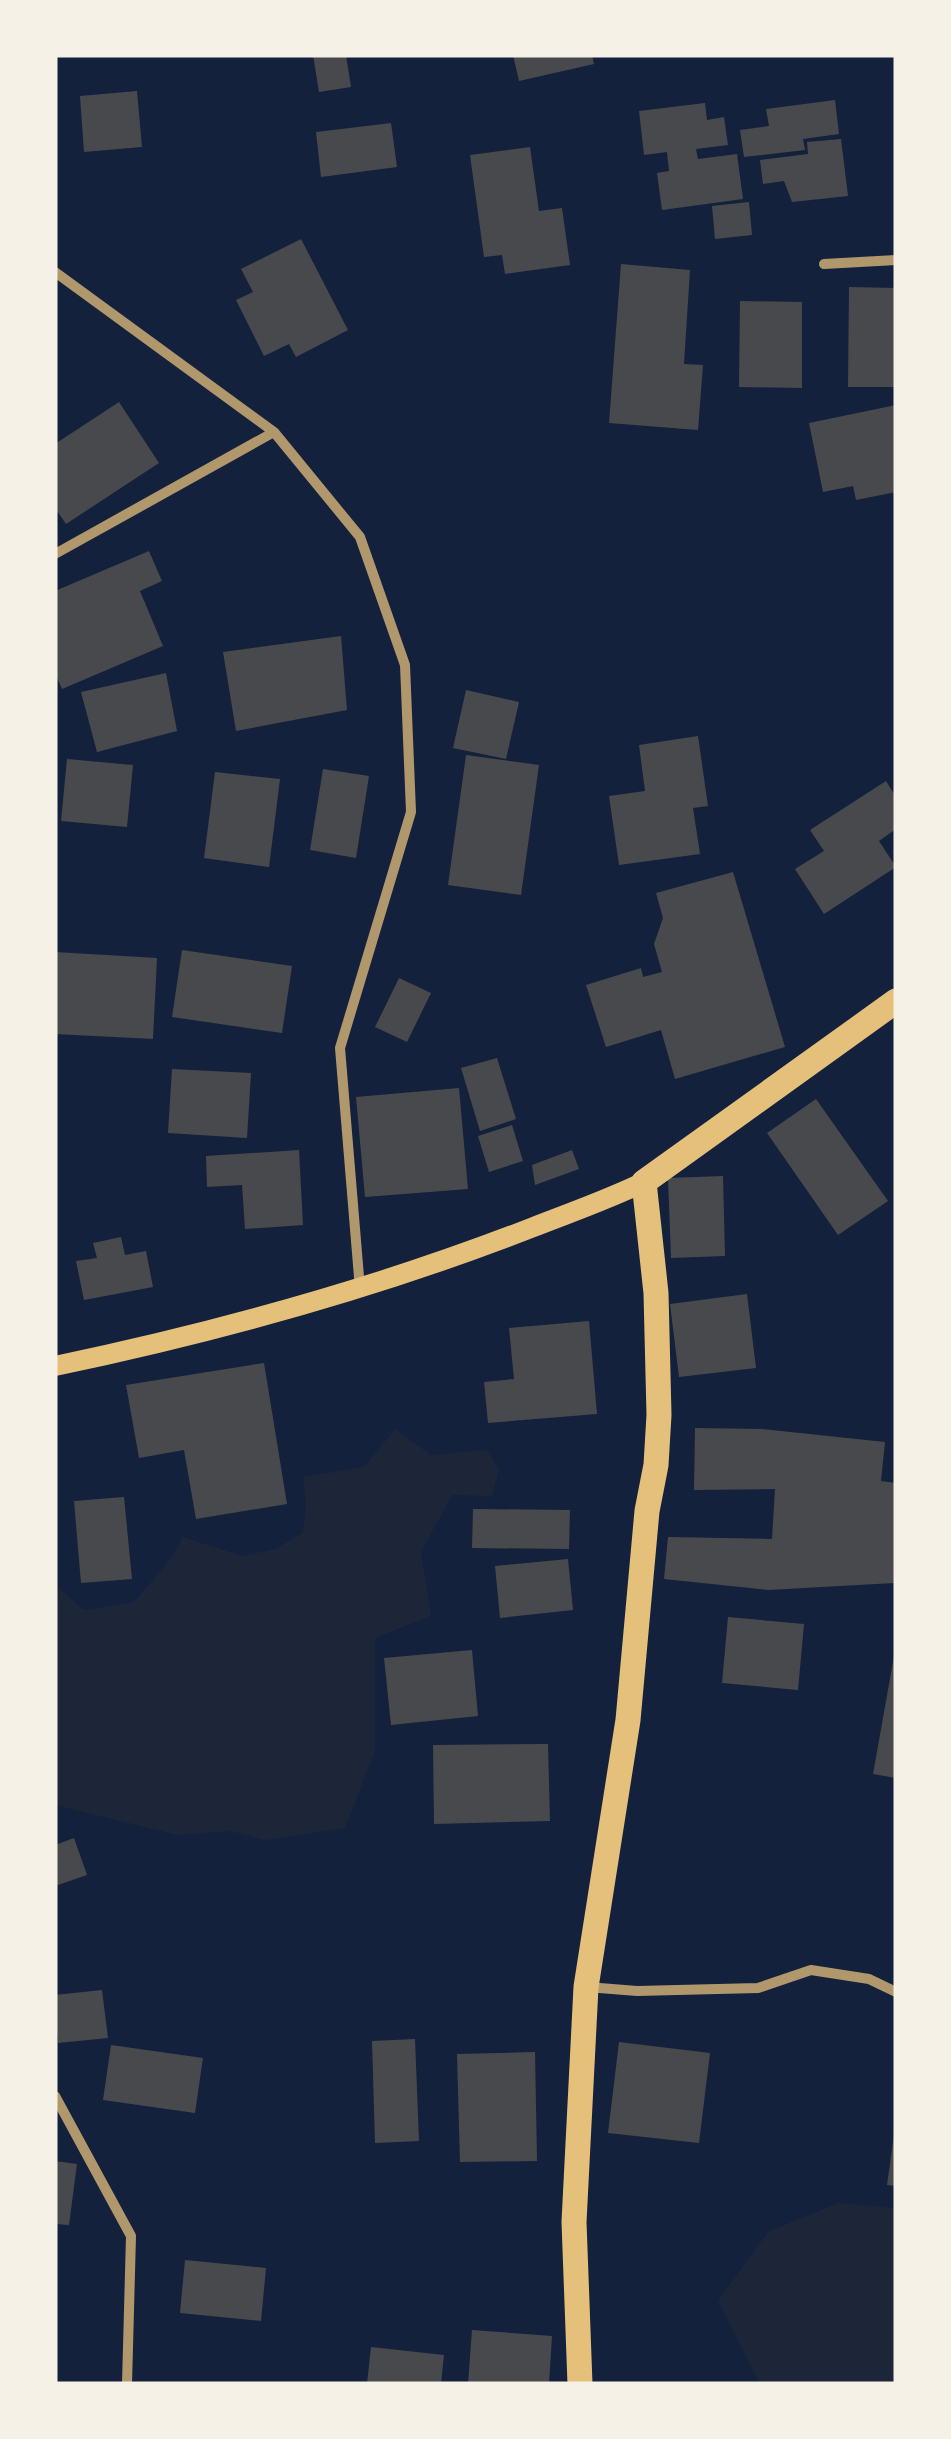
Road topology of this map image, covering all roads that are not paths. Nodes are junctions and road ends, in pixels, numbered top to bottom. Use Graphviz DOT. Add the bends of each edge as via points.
graph roads {
  1 [pos="896,260"];
  2 [pos="824,264"];
  3 [pos="55,272"];
  4 [pos="274,432"];
  5 [pos="55,554"];
  6 [pos="896,1001"];
  7 [pos="644,1182"];
  8 [pos="360,1289"];
  9 [pos="55,1366"];
  10 [pos="586,1987"];
  11 [pos="896,1992"];
  12 [pos="55,2096"];
  13 [pos="126,2384"];
  14 [pos="580,2384"];
  1 -- 2 [label="street"];
  3 -- 4 [label="street"];
  4 -- 5 [label="street"];
  4 -- 8 [label="street" via="360,536 405,665 410,812 340,1048"];
  6 -- 7 [label="main road"];
  7 -- 8 [label="main road"];
  7 -- 10 [label="main road" via="656,1293 656,1465 628,1720"];
  8 -- 9 [label="main road"];
  10 -- 11 [label="street" via="758,1988 810,1970 869,1979"];
  10 -- 14 [label="main road" via="574,2222"];
  12 -- 13 [label="street" via="131,2236"];
}
